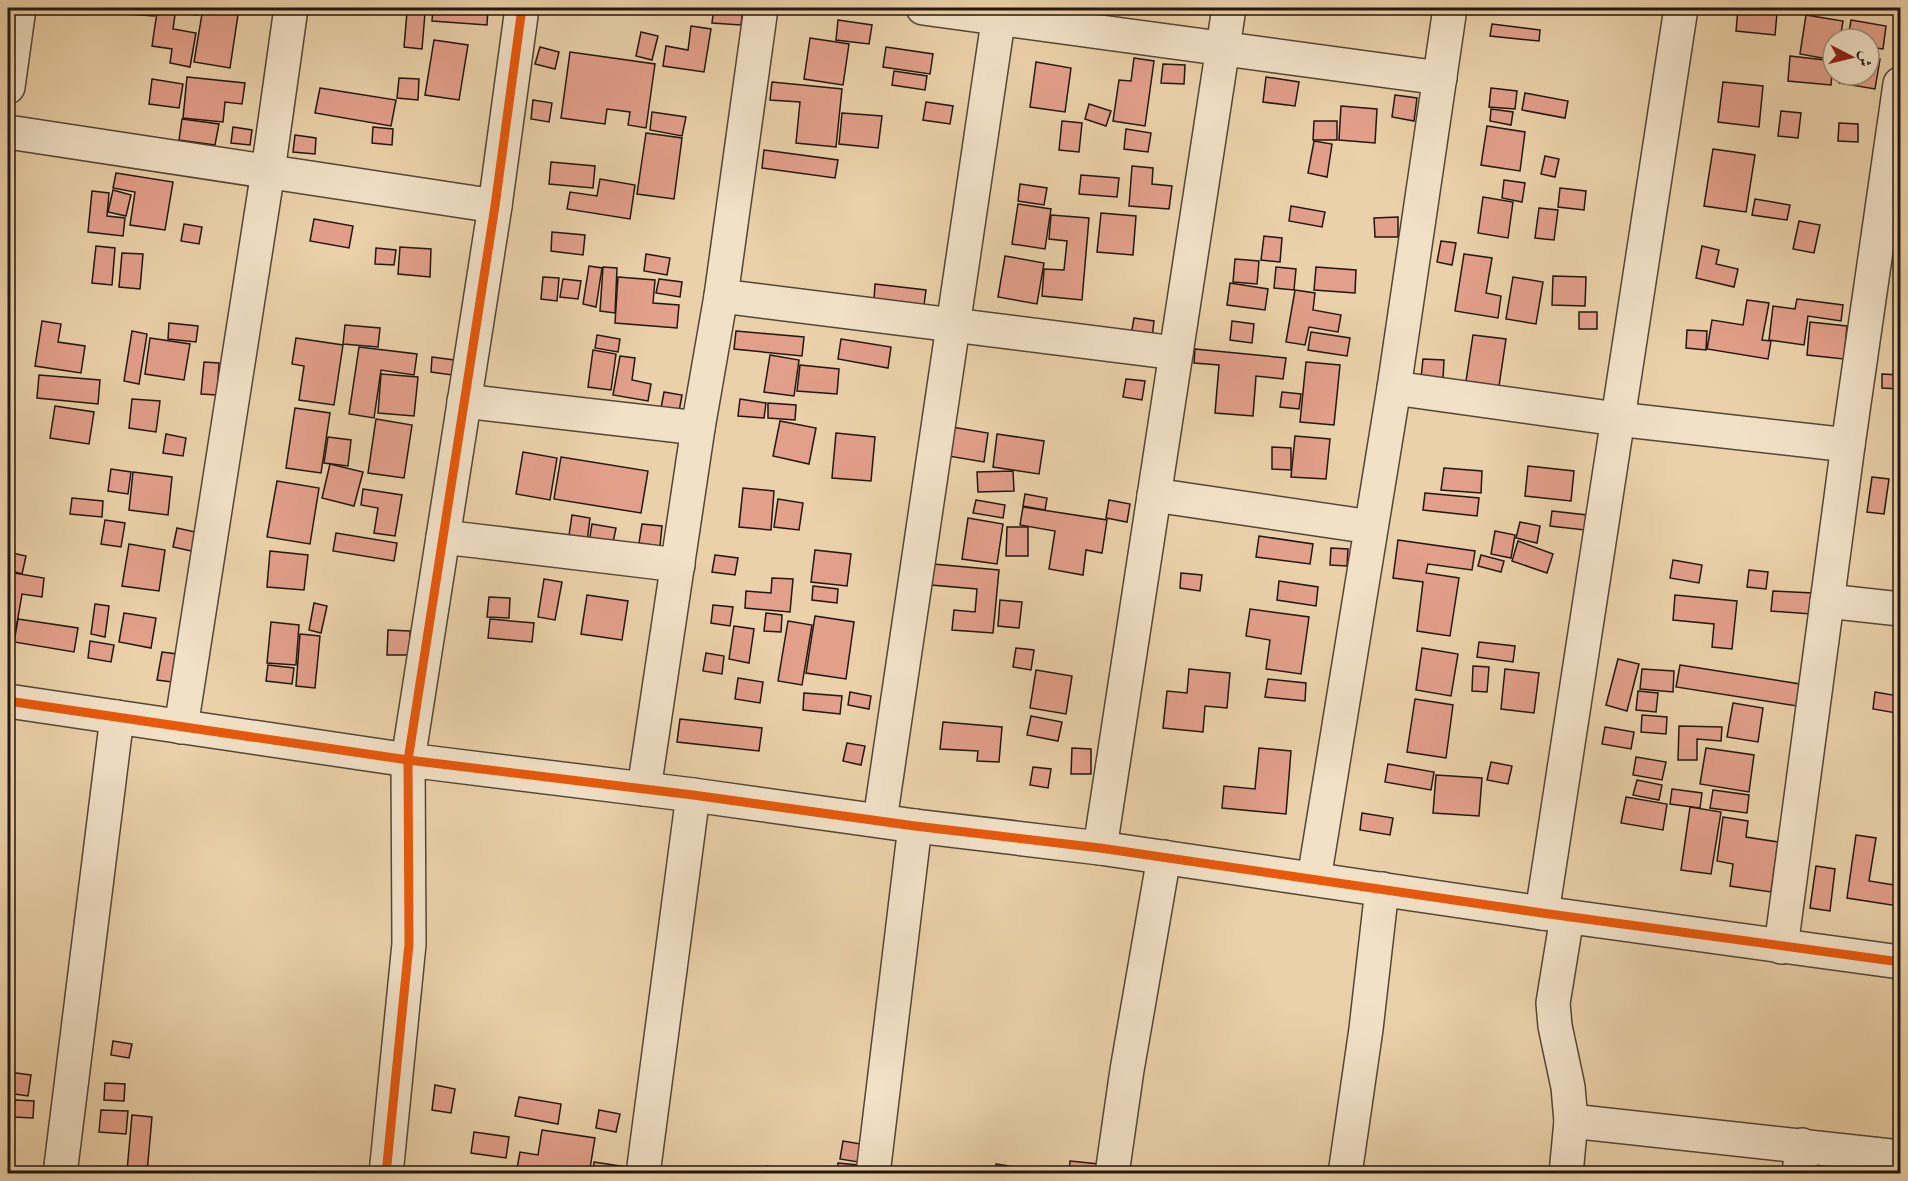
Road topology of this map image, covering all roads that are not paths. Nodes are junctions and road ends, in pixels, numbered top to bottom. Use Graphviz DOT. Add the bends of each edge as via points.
graph roads {
  1 [pos="19,8"];
  2 [pos="291,8"];
  3 [pos="522,8"];
  4 [pos="761,8"];
  5 [pos="923,8"];
  6 [pos="1229,8"];
  7 [pos="1450,8"];
  8 [pos="1681,8"];
  9 [pos="999,12"];
  10 [pos="1224,47"];
  11 [pos="1440,78"];
  12 [pos="1900,84"];
  13 [pos="8,87"];
  14 [pos="1898,130"];
  15 [pos="8,132"];
  16 [pos="268,171"];
  17 [pos="495,206"];
  18 [pos="721,296"];
  19 [pos="952,326"];
  20 [pos="1176,353"];
  21 [pos="1394,388"];
  22 [pos="464,401"];
  23 [pos="1617,418"];
  24 [pos="698,428"];
  25 [pos="1848,445"];
  26 [pos="1154,495"];
  27 [pos="1371,527"];
  28 [pos="443,537"];
  29 [pos="678,566"];
  30 [pos="1827,601"];
  31 [pos="1900,609"];
  32 [pos="8,701"];
  33 [pos="117,717"];
  34 [pos="181,727"];
  35 [pos="408,760"];
  36 [pos="644,789"];
  37 [pos="693,795"];
  38 [pos="880,820"];
  39 [pos="915,826"];
  40 [pos="1100,848"];
  41 [pos="1164,857"];
  42 [pos="1314,879"];
  43 [pos="1382,889"];
  44 [pos="1554,915"];
  45 [pos="1781,947"];
  46 [pos="1900,962"];
  47 [pos="1571,1121"];
  48 [pos="1900,1157"];
  49 [pos="1801,1159"];
  50 [pos="60,1173"];
  51 [pos="386,1173"];
  52 [pos="643,1173"];
  53 [pos="873,1173"];
  54 [pos="1112,1173"];
  55 [pos="1345,1173"];
  56 [pos="1566,1173"];
  1 -- 13 [label="street"];
  2 -- 16 [label="street"];
  3 -- 17 [label="street"];
  4 -- 18 [label="street"];
  5 -- 9 [label="street"];
  6 -- 10 [label="street"];
  7 -- 11 [label="street"];
  8 -- 23 [label="street"];
  9 -- 10 [label="street"];
  9 -- 19 [label="street"];
  10 -- 11 [label="street"];
  10 -- 20 [label="street"];
  11 -- 21 [label="street"];
  12 -- 14 [label="street"];
  14 -- 25 [label="street"];
  15 -- 16 [label="street"];
  16 -- 17 [label="street"];
  16 -- 34 [label="street"];
  17 -- 22 [label="street"];
  18 -- 19 [label="street"];
  18 -- 24 [label="street"];
  19 -- 20 [label="street"];
  19 -- 38 [label="street"];
  20 -- 26 [label="street"];
  21 -- 23 [label="street"];
  21 -- 27 [label="street"];
  22 -- 24 [label="street"];
  22 -- 28 [label="street"];
  23 -- 25 [label="street"];
  23 -- 44 [label="street"];
  24 -- 29 [label="street"];
  25 -- 30 [label="street"];
  26 -- 27 [label="street"];
  26 -- 40 [label="street"];
  27 -- 42 [label="street"];
  28 -- 29 [label="street"];
  28 -- 35 [label="street"];
  29 -- 36 [label="street"];
  30 -- 31 [label="street"];
  30 -- 45 [label="street"];
  32 -- 33 [label="street"];
  33 -- 34 [label="street"];
  33 -- 50 [label="street"];
  34 -- 35 [label="street"];
  35 -- 36 [label="street"];
  35 -- 51 [label="street" via="409,944"];
  36 -- 37 [label="street"];
  37 -- 38 [label="street"];
  37 -- 52 [label="street"];
  38 -- 39 [label="street"];
  39 -- 40 [label="street"];
  39 -- 53 [label="street"];
  40 -- 41 [label="street"];
  41 -- 42 [label="street"];
  41 -- 54 [label="street"];
  42 -- 43 [label="street"];
  43 -- 44 [label="street"];
  43 -- 55 [label="street"];
  44 -- 45 [label="street"];
  44 -- 47 [label="street" via="1553,1004"];
  45 -- 46 [label="street"];
  47 -- 49 [label="street"];
  47 -- 56 [label="street"];
  48 -- 49 [label="street"];
}
